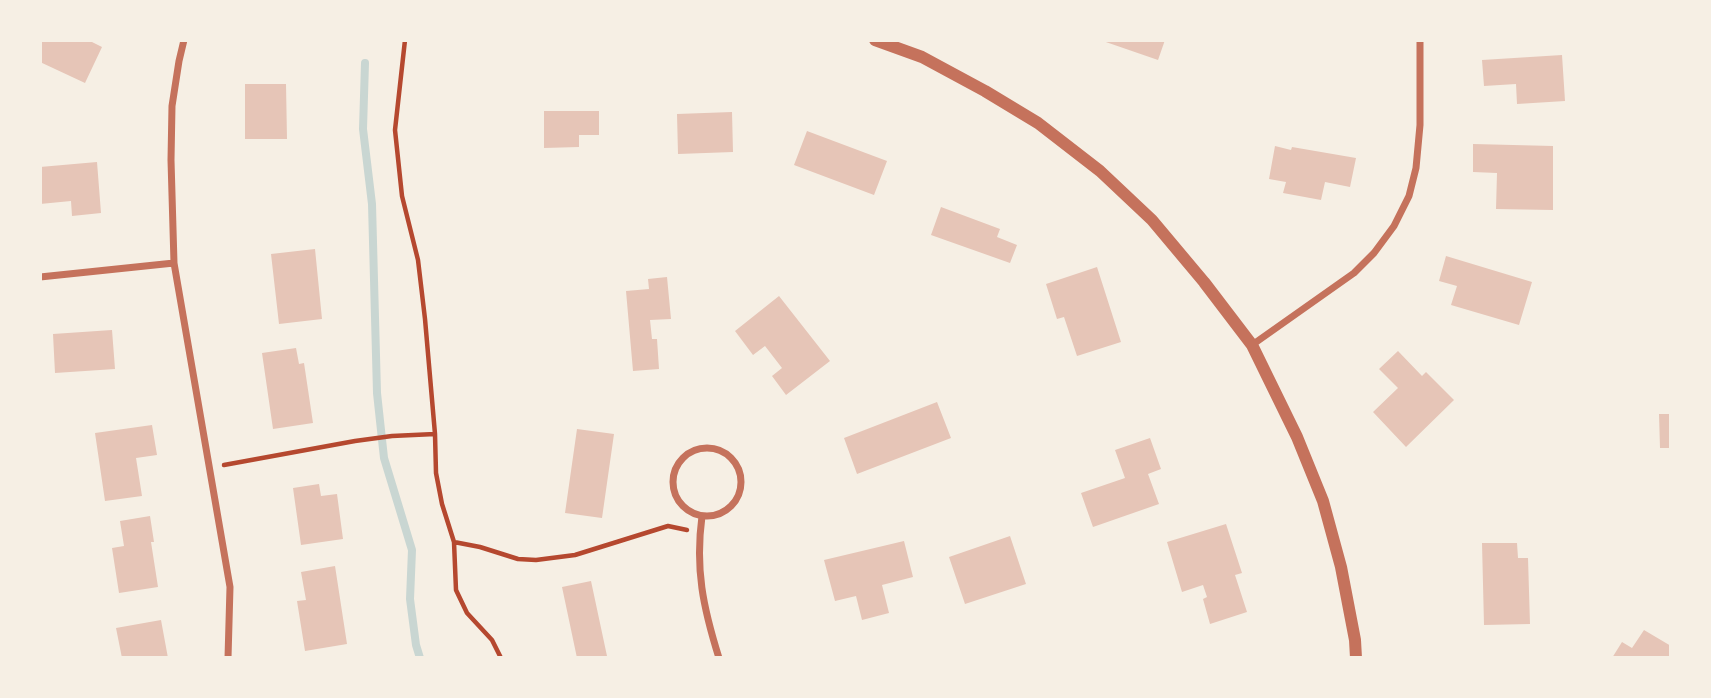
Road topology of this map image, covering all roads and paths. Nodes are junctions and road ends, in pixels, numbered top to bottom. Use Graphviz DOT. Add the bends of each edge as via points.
graph roads {
  1 [pos="184,40"];
  2 [pos="405,40"];
  3 [pos="874,40"];
  4 [pos="1420,40"];
  5 [pos="174,263"];
  6 [pos="40,278"];
  7 [pos="1252,345"];
  8 [pos="435,434"];
  9 [pos="209,468"];
  10 [pos="702,516"];
  11 [pos="700,532"];
  12 [pos="454,542"];
  13 [pos="228,658"];
  14 [pos="501,658"];
  15 [pos="719,658"];
  16 [pos="1356,658"];
  1 -- 5 [label="street" via="172,106"];
  2 -- 8 [label="path" via="395,130 402,196 418,260"];
  3 -- 7 [label="street" via="922,57 985,91 1038,123 1100,170 1152,220"];
  4 -- 7 [label="street" via="1416,167 1409,197 1394,226 1354,273"];
  5 -- 6 [label="street"];
  5 -- 9 [label="street"];
  7 -- 16 [label="street" via="1323,501 1341,567"];
  8 -- 9 [label="path" via="355,441"];
  8 -- 12 [label="path" via="436,473"];
  9 -- 13 [label="street" via="230,587"];
  10 -- 10 [label="street" via="678,501 673,478 681,459 690,452 713,448 736,464 741,487 725,511"];
  10 -- 11 [label="street"];
  11 -- 12 [label="path" via="668,526 575,555 536,560"];
  11 -- 15 [label="street" via="699,581"];
  12 -- 14 [label="path" via="456,590"];
}
